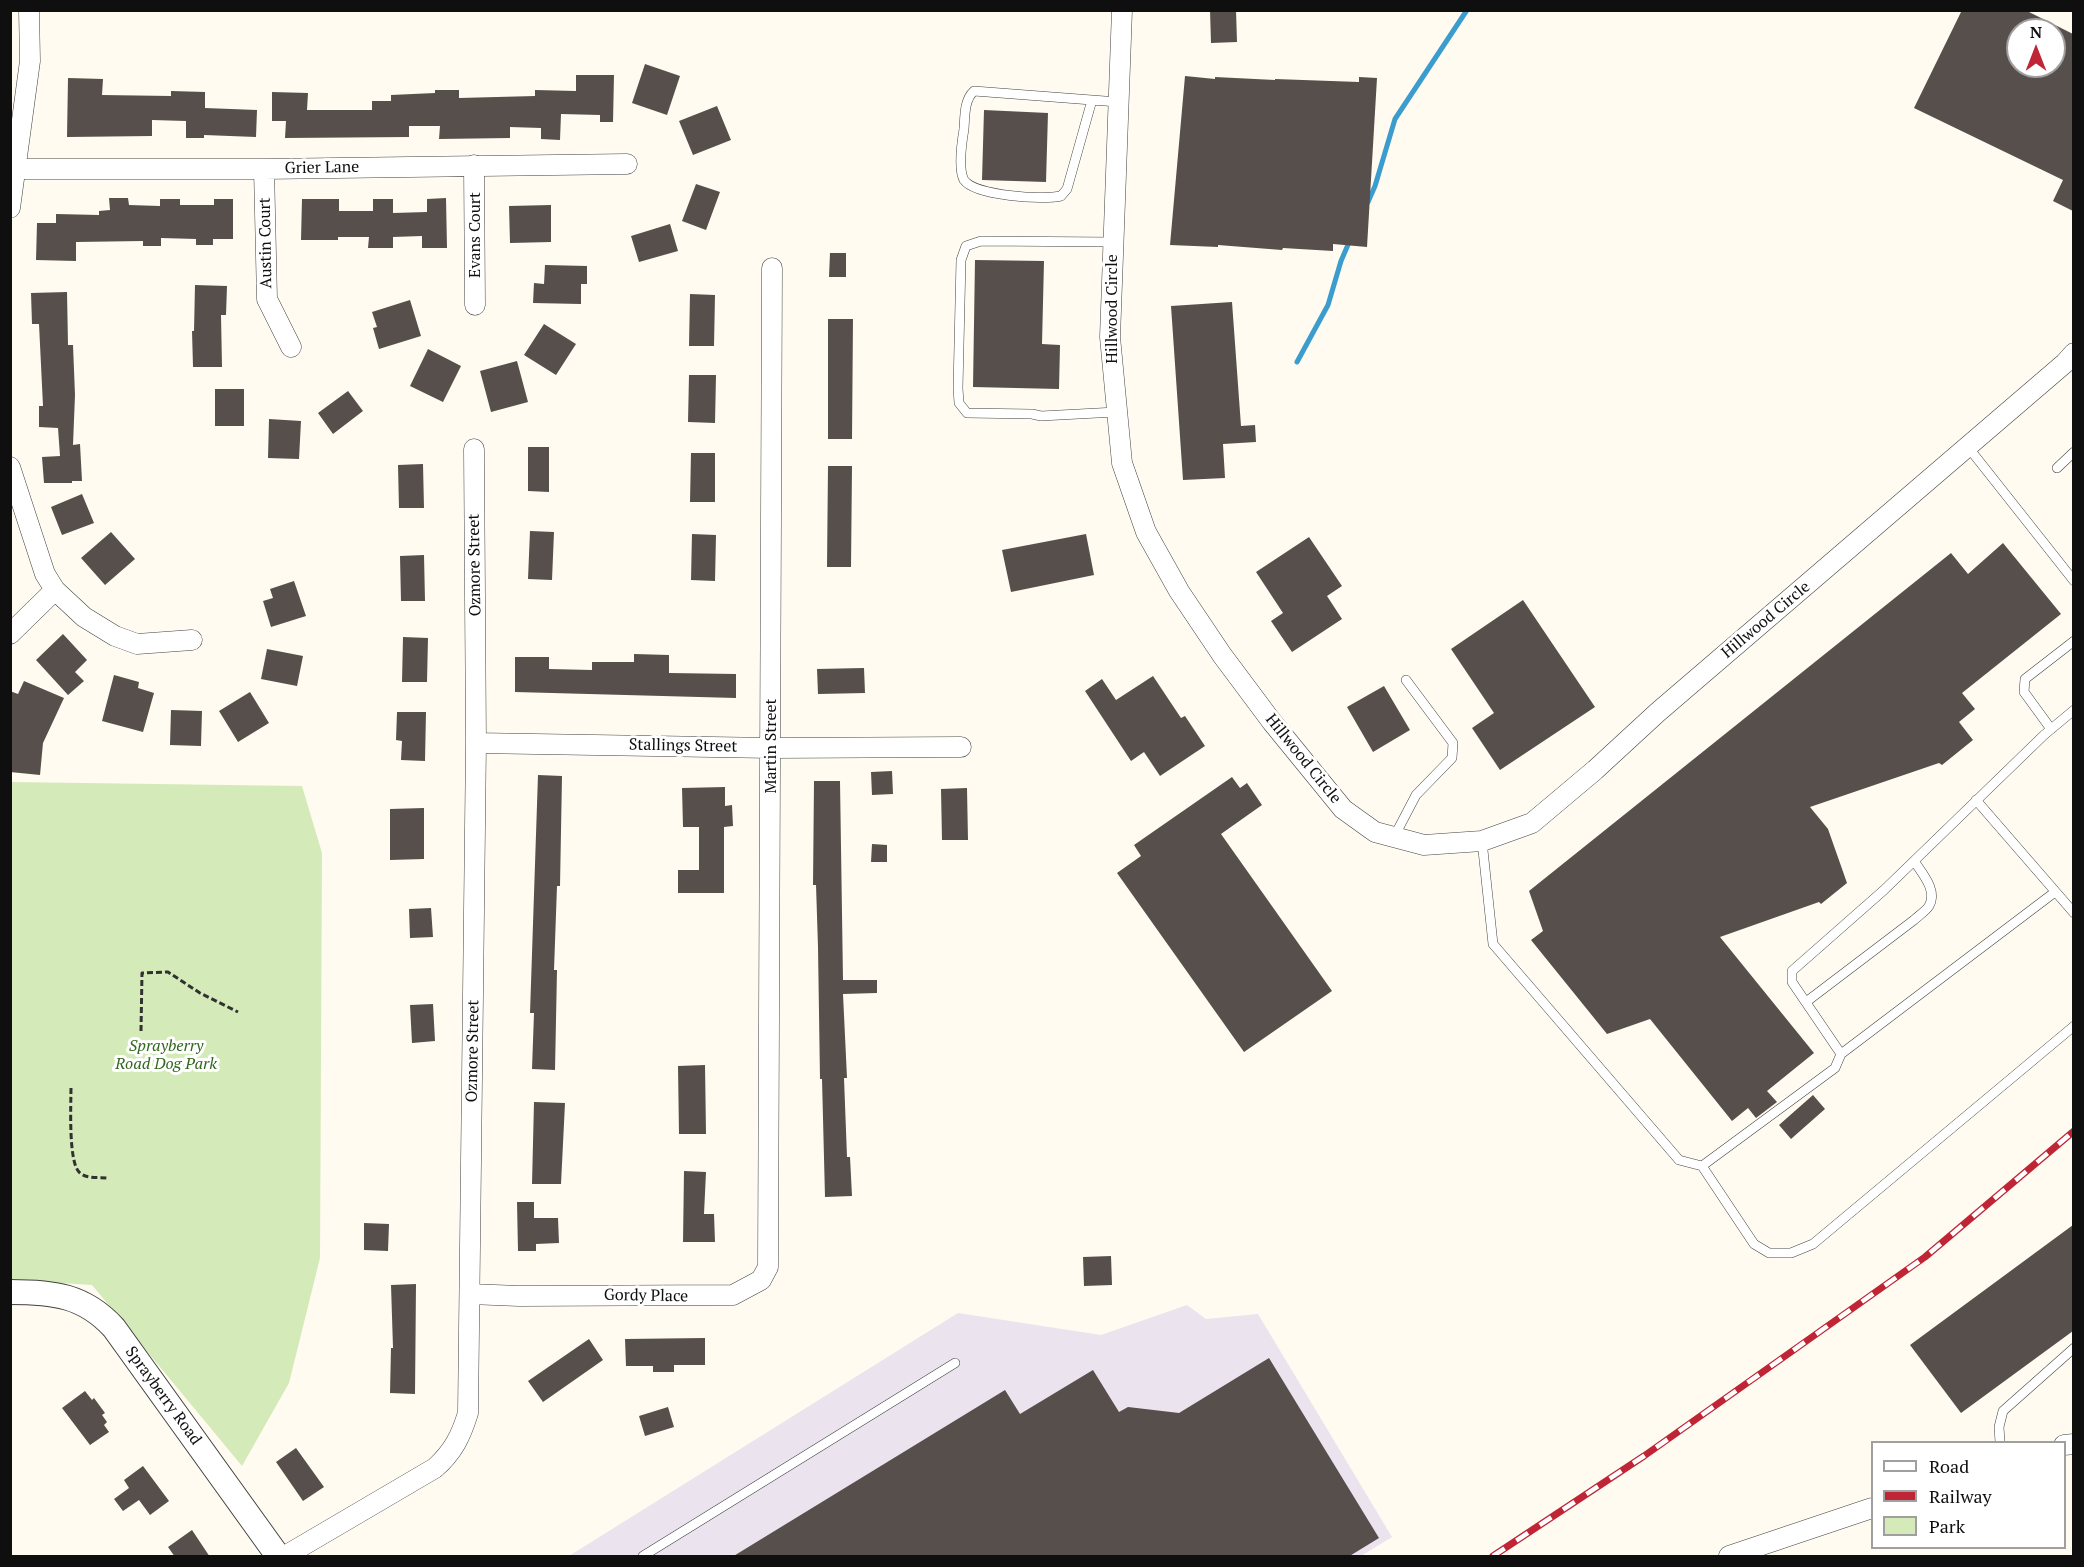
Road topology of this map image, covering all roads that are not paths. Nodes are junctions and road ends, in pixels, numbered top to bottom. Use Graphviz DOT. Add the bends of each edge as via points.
graph roads {
  1 [pos="29,10"];
  2 [pos="1122,10"];
  3 [pos="1092,100"];
  4 [pos="1118,102"];
  5 [pos="627,164"];
  6 [pos="474,165"];
  7 [pos="17,168"];
  8 [pos="264,168"];
  9 [pos="10,208"];
  10 [pos="1113,242"];
  11 [pos="772,268"];
  12 [pos="475,305"];
  13 [pos="291,347"];
  14 [pos="2073,353"];
  15 [pos="1116,412"];
  16 [pos="1968,447"];
  17 [pos="474,449"];
  18 [pos="2073,452"];
  19 [pos="10,467"];
  20 [pos="2057,468"];
  21 [pos="2073,581"];
  22 [pos="55,590"];
  23 [pos="10,634"];
  24 [pos="192,640"];
  25 [pos="2073,641"];
  26 [pos="1406,680"];
  27 [pos="2073,710"];
  28 [pos="2051,729"];
  29 [pos="476,743"];
  30 [pos="771,747"];
  31 [pos="961,747"];
  32 [pos="1976,800"];
  33 [pos="1394,837"];
  34 [pos="1482,841"];
  35 [pos="1914,861"];
  36 [pos="2055,892"];
  37 [pos="2073,913"];
  38 [pos="1806,1002"];
  39 [pos="2073,1026"];
  40 [pos="1841,1054"];
  41 [pos="1702,1166"];
  42 [pos="769,1224"];
  43 [pos="10,1292"];
  44 [pos="470,1294"];
  45 [pos="2073,1348"];
  46 [pos="955,1363"];
  47 [pos="2000,1441"];
  48 [pos="1871,1508"];
  49 [pos="278,1557"];
  50 [pos="285,1557"];
  51 [pos="643,1557"];
  52 [pos="1729,1557"];
  1 -- 7 [label="street" via="30,61"];
  2 -- 4 [label="street, Hillwood Circle"];
  3 -- 3 [label="lane" via="974,91 968,97 962,143 964,180 974,189 1001,195 1061,196 1067,189"];
  3 -- 4 [label="lane"];
  4 -- 10 [label="street, Hillwood Circle"];
  5 -- 6 [label="street, Grier Lane"];
  6 -- 8 [label="street, Grier Lane"];
  6 -- 12 [label="street, Evans Court"];
  7 -- 8 [label="street, Grier Lane"];
  7 -- 9 [label="street"];
  8 -- 13 [label="street, Austin Court" via="267,299"];
  10 -- 15 [label="street, Hillwood Circle" via="1110,337"];
  10 -- 15 [label="lane" via="981,241 966,246 960,260 958,388 959,403 967,413 1041,416"];
  11 -- 30 [label="street, Martin Street"];
  14 -- 16 [label="street, Hillwood Circle"];
  15 -- 33 [label="street, Hillwood Circle" via="1122,463 1146,532 1179,591 1272,722 1343,809 1375,832"];
  16 -- 21 [label="lane"];
  16 -- 34 [label="street, Hillwood Circle" via="1532,823"];
  17 -- 29 [label="street, Ozmore Street"];
  18 -- 20 [label="lane"];
  19 -- 22 [label="street" via="45,574"];
  22 -- 23 [label="street"];
  22 -- 24 [label="street" via="84,617 115,636 137,644"];
  25 -- 28 [label="lane" via="2025,679 2024,692"];
  26 -- 33 [label="lane" via="1453,743 1452,758 1416,795"];
  27 -- 28 [label="lane"];
  28 -- 32 [label="lane"];
  29 -- 30 [label="street, Stallings Street"];
  29 -- 44 [label="street, Ozmore Street"];
  30 -- 31 [label="street, Stallings Street"];
  30 -- 42 [label="street, Martin Street"];
  32 -- 35 [label="lane"];
  32 -- 36 [label="lane"];
  33 -- 34 [label="street, Hillwood Circle" via="1424,845"];
  34 -- 41 [label="lane" via="1493,944 1679,1160"];
  35 -- 38 [label="lane" via="1792,971 1792,982"];
  35 -- 38 [label="lane" via="1930,887 1929,906"];
  36 -- 37 [label="lane"];
  36 -- 40 [label="lane"];
  38 -- 40 [label="lane"];
  39 -- 41 [label="lane" via="1813,1244 1791,1253 1769,1253 1754,1244"];
  40 -- 41 [label="lane" via="1835,1068"];
  42 -- 44 [label="street, Gordy Place" via="768,1267 761,1280 733,1295"];
  43 -- 49 [label="street, Sprayberry Road" via="63,1296 90,1306 103,1316"];
  44 -- 50 [label="street, Ozmore Street" via="468,1413 447,1457 435,1468"];
  45 -- 47 [label="lane" via="2002,1411"];
  46 -- 51 [label="lane"];
  48 -- 52 [label="street"];
}
